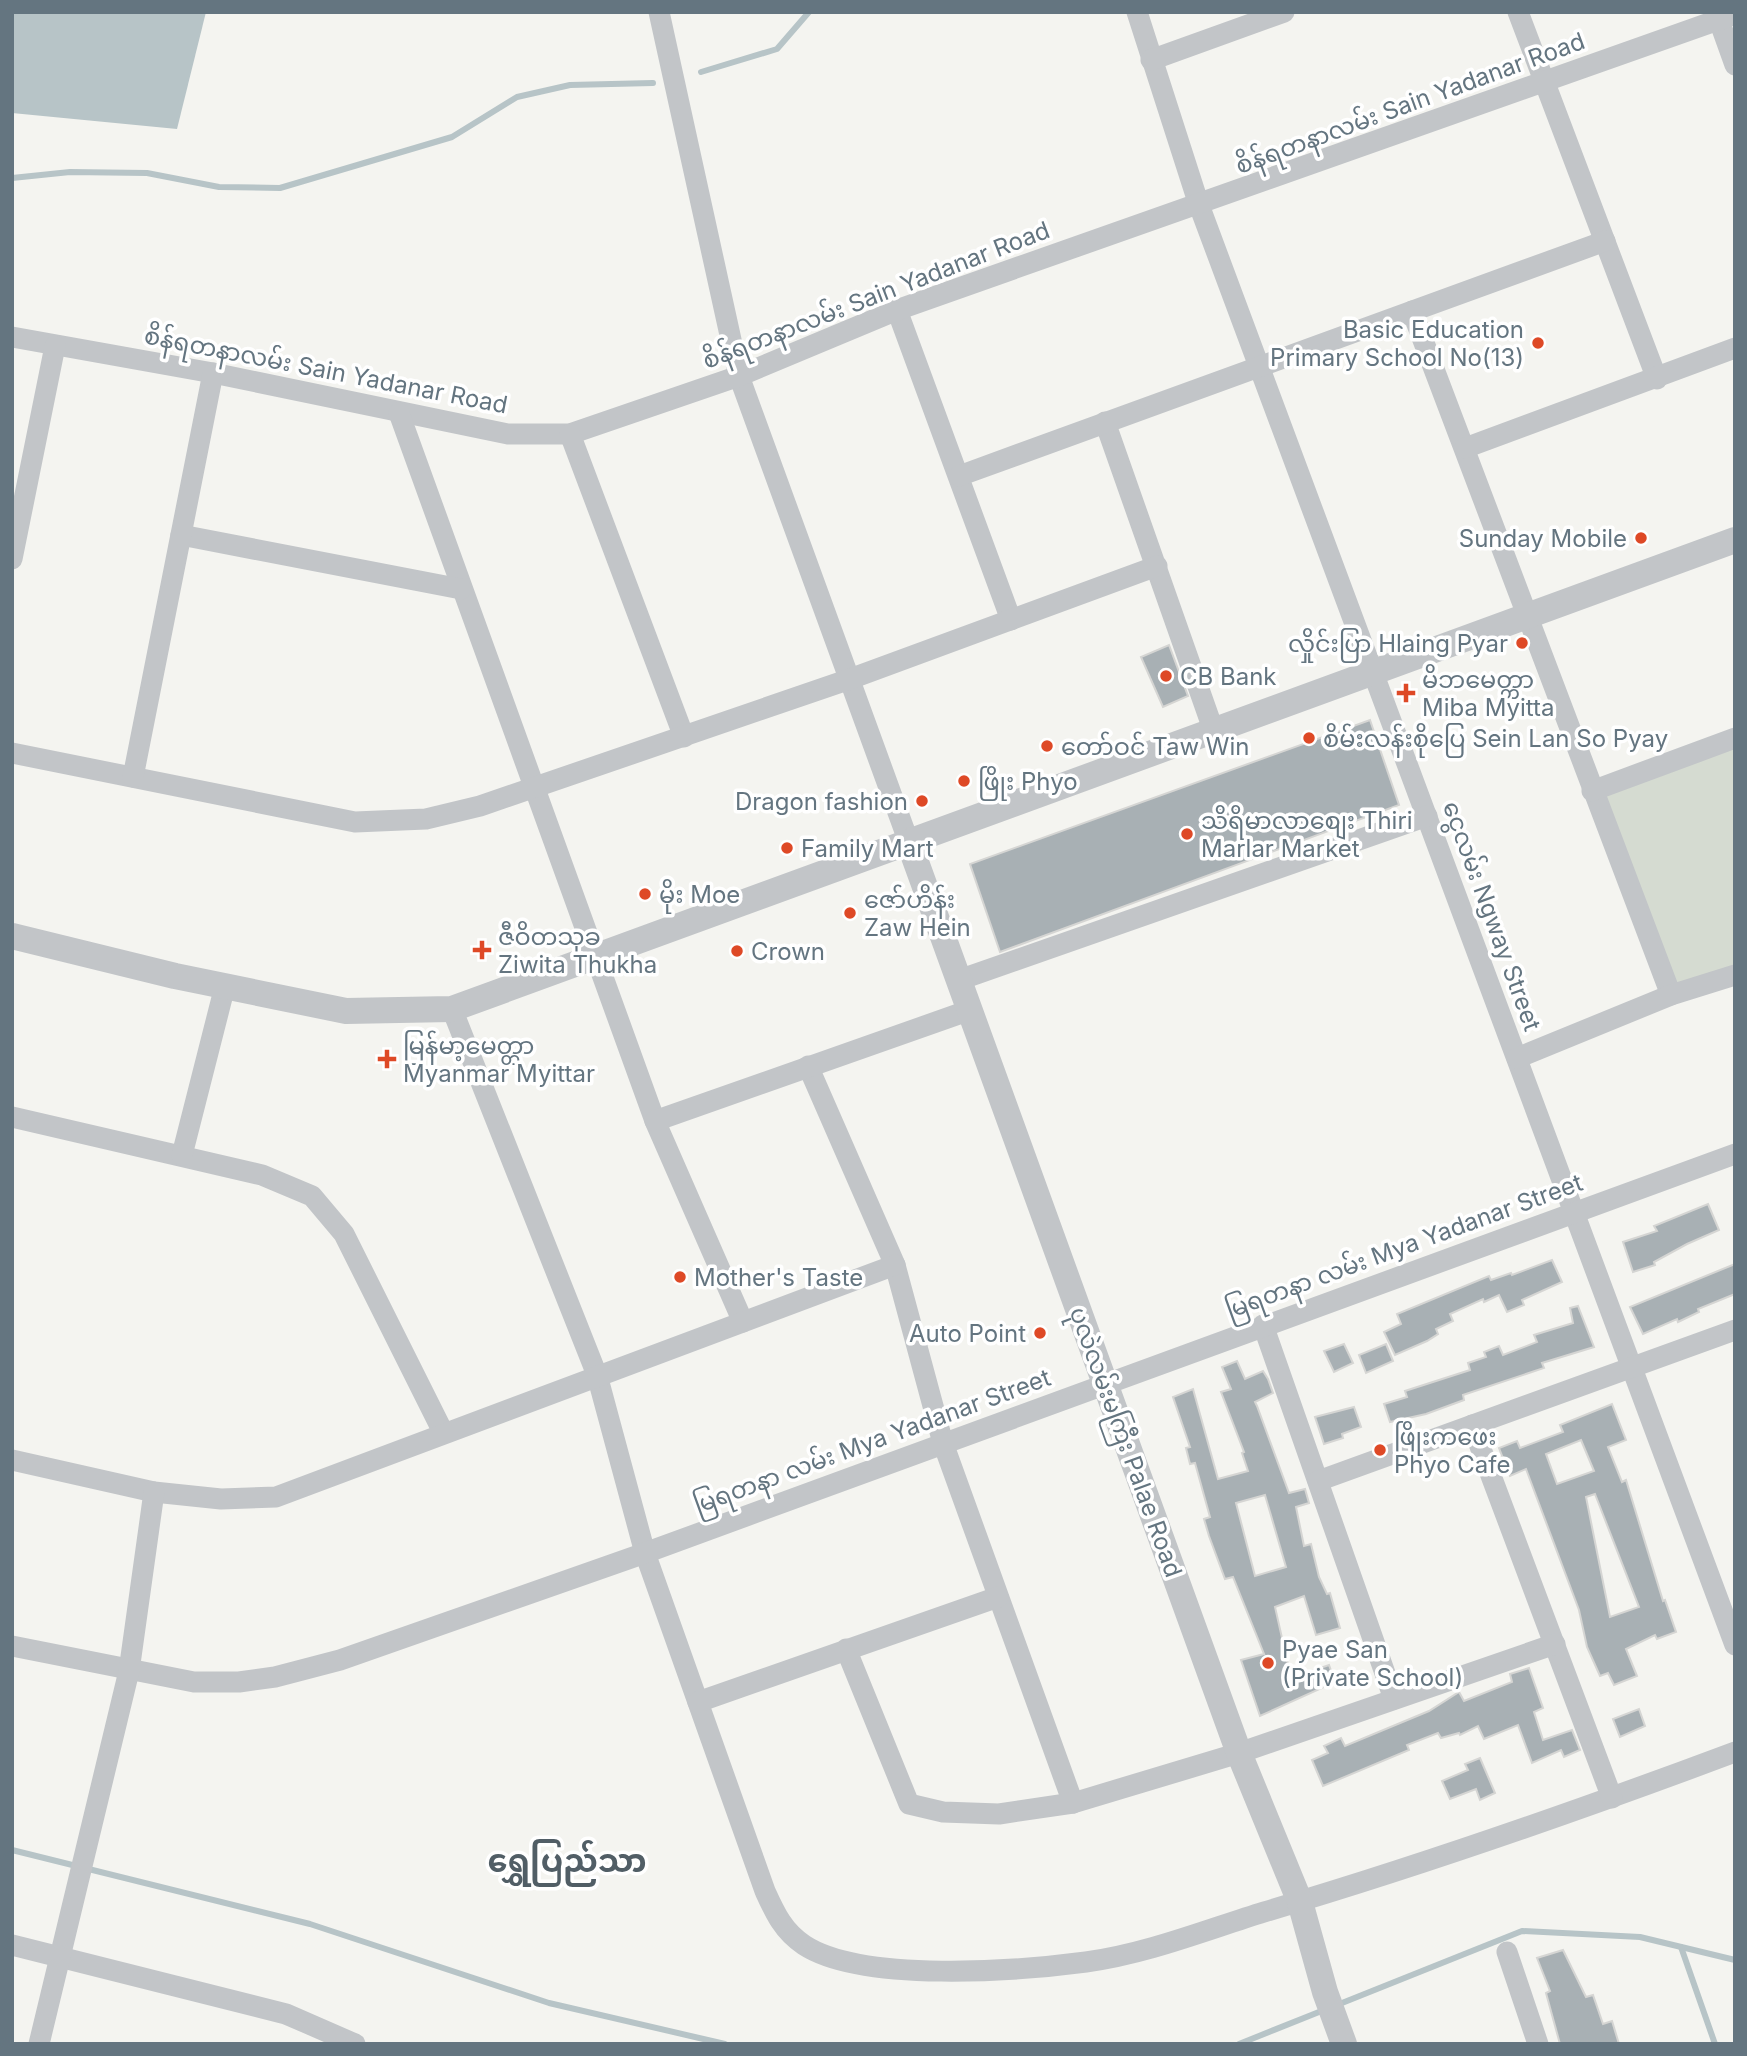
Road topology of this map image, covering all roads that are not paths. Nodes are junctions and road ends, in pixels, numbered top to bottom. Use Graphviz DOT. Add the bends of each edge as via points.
graph roads {
  1 [pos="659,12"];
  2 [pos="1137,12"];
  3 [pos="1284,12"];
  4 [pos="1518,12"];
  5 [pos="1723,16"];
  6 [pos="1151,60"];
  7 [pos="1735,65"];
  8 [pos="1545,82"];
  9 [pos="1199,205"];
  10 [pos="1605,241"];
  11 [pos="897,310"];
  12 [pos="1412,311"];
  13 [pos="12,337"];
  14 [pos="55,346"];
  15 [pos="1735,348"];
  16 [pos="1259,366"];
  17 [pos="213,373"];
  18 [pos="739,376"];
  19 [pos="1657,379"];
  20 [pos="399,413"];
  21 [pos="1105,422"];
  22 [pos="570,434"];
  23 [pos="1465,448"];
  24 [pos="959,476"];
  25 [pos="181,535"];
  26 [pos="1735,540"];
  27 [pos="12,559"];
  28 [pos="1157,566"];
  29 [pos="461,589"];
  30 [pos="1529,614"];
  31 [pos="1011,620"];
  32 [pos="1373,671"];
  33 [pos="850,679"];
  34 [pos="1213,729"];
  35 [pos="684,737"];
  36 [pos="1735,738"];
  37 [pos="12,753"];
  38 [pos="133,777"];
  39 [pos="532,788"];
  40 [pos="1592,791"];
  41 [pos="1427,816"];
  42 [pos="908,840"];
  43 [pos="12,936"];
  44 [pos="597,956"];
  45 [pos="1735,975"];
  46 [pos="959,980"];
  47 [pos="225,986"];
  48 [pos="1671,995"];
  49 [pos="452,1009"];
  50 [pos="970,1010"];
  51 [pos="1517,1058"];
  52 [pos="807,1066"];
  53 [pos="12,1117"];
  54 [pos="655,1121"];
  55 [pos="1735,1154"];
  56 [pos="182,1156"];
  57 [pos="1574,1212"];
  58 [pos="895,1265"];
  59 [pos="743,1322"];
  60 [pos="1263,1325"];
  61 [pos="1735,1330"];
  62 [pos="1632,1367"];
  63 [pos="597,1375"];
  64 [pos="1105,1383"];
  65 [pos="1472,1425"];
  66 [pos="443,1432"];
  67 [pos="943,1443"];
  68 [pos="12,1460"];
  69 [pos="1318,1481"];
  70 [pos="154,1492"];
  71 [pos="645,1553"];
  72 [pos="998,1597"];
  73 [pos="1555,1644"];
  74 [pos="1735,1644"];
  75 [pos="12,1646"];
  76 [pos="846,1649"];
  77 [pos="129,1671"];
  78 [pos="1394,1699"];
  79 [pos="698,1702"];
  80 [pos="1735,1752"];
  81 [pos="1239,1753"];
  82 [pos="1612,1798"];
  83 [pos="1073,1803"];
  84 [pos="1300,1902"];
  85 [pos="12,1945"];
  86 [pos="1507,1952"];
  87 [pos="60,1955"];
  88 [pos="1340,2032"];
  89 [pos="39,2044"];
  90 [pos="355,2044"];
  91 [pos="1538,2044"];
  1 -- 18 [label="street"];
  2 -- 6 [label="street, ငွေလမ်း Ngway Street"];
  3 -- 6 [label="street"];
  4 -- 8 [label="street"];
  5 -- 7 [label="street"];
  5 -- 8 [label="street, စိန်ရတနာလမ်း Sain Yadanar Road"];
  6 -- 9 [label="street, ငွေလမ်း Ngway Street"];
  8 -- 9 [label="street, စိန်ရတနာလမ်း Sain Yadanar Road"];
  8 -- 10 [label="street"];
  9 -- 11 [label="street, စိန်ရတနာလမ်း Sain Yadanar Road"];
  9 -- 16 [label="street, ငွေလမ်း Ngway Street"];
  10 -- 12 [label="street"];
  10 -- 19 [label="street"];
  11 -- 18 [label="street, စိန်ရတနာလမ်း Sain Yadanar Road"];
  11 -- 24 [label="street"];
  12 -- 16 [label="street"];
  12 -- 23 [label="street"];
  13 -- 14 [label="street, စိန်ရတနာလမ်း Sain Yadanar Road"];
  14 -- 17 [label="street, စိန်ရတနာလမ်း Sain Yadanar Road"];
  14 -- 27 [label="street"];
  15 -- 19 [label="street"];
  16 -- 21 [label="street"];
  16 -- 32 [label="street, ငွေလမ်း Ngway Street"];
  17 -- 20 [label="street, စိန်ရတနာလမ်း Sain Yadanar Road"];
  17 -- 25 [label="street"];
  18 -- 22 [label="street, စိန်ရတနာလမ်း Sain Yadanar Road"];
  18 -- 33 [label="street"];
  19 -- 23 [label="street"];
  20 -- 22 [label="street, စိန်ရတနာလမ်း Sain Yadanar Road" via="508,434"];
  20 -- 29 [label="street"];
  21 -- 24 [label="street"];
  21 -- 28 [label="street"];
  22 -- 35 [label="street"];
  23 -- 30 [label="street"];
  24 -- 31 [label="street"];
  25 -- 29 [label="street"];
  25 -- 38 [label="street"];
  26 -- 30 [label="street"];
  28 -- 31 [label="street"];
  28 -- 34 [label="street"];
  29 -- 39 [label="street"];
  30 -- 32 [label="street"];
  30 -- 40 [label="street"];
  31 -- 33 [label="street"];
  32 -- 34 [label="street"];
  32 -- 41 [label="street, ငွေလမ်း Ngway Street"];
  33 -- 35 [label="street"];
  33 -- 42 [label="street"];
  34 -- 42 [label="street"];
  35 -- 39 [label="street"];
  36 -- 40 [label="street"];
  37 -- 38 [label="street"];
  38 -- 39 [label="street" via="355,822 426,819"];
  39 -- 44 [label="street"];
  40 -- 48 [label="street"];
  41 -- 46 [label="street"];
  41 -- 51 [label="street, ငွေလမ်း Ngway Street"];
  42 -- 44 [label="street"];
  42 -- 46 [label="street, ပုလဲလမ်းမကြီး Palae Road"];
  43 -- 47 [label="street"];
  44 -- 49 [label="street"];
  44 -- 54 [label="street"];
  45 -- 48 [label="street"];
  46 -- 50 [label="street, ပုလဲလမ်းမကြီး Palae Road"];
  47 -- 49 [label="street" via="346,1011"];
  47 -- 56 [label="street"];
  48 -- 51 [label="street"];
  49 -- 63 [label="street"];
  50 -- 52 [label="street"];
  50 -- 64 [label="street, ပုလဲလမ်းမကြီး Palae Road"];
  51 -- 57 [label="street, ငွေလမ်း Ngway Street"];
  52 -- 54 [label="street"];
  52 -- 58 [label="street"];
  53 -- 56 [label="street"];
  54 -- 59 [label="street"];
  55 -- 57 [label="street, မြရတနာ လမ်း Mya Yadanar Street"];
  56 -- 66 [label="street" via="262,1175 312,1196 344,1234"];
  57 -- 60 [label="street, မြရတနာ လမ်း Mya Yadanar Street"];
  57 -- 62 [label="street, ငွေလမ်း Ngway Street"];
  58 -- 59 [label="street"];
  58 -- 67 [label="street"];
  59 -- 63 [label="street"];
  60 -- 64 [label="street, မြရတနာ လမ်း Mya Yadanar Street"];
  60 -- 69 [label="street"];
  61 -- 62 [label="street"];
  62 -- 65 [label="street"];
  62 -- 74 [label="street, ငွေလမ်း Ngway Street"];
  63 -- 66 [label="street"];
  63 -- 71 [label="street"];
  64 -- 67 [label="street, မြရတနာ လမ်း Mya Yadanar Street"];
  64 -- 81 [label="street, ပုလဲလမ်းမကြီး Palae Road"];
  65 -- 69 [label="street"];
  65 -- 73 [label="street"];
  66 -- 70 [label="street" via="276,1497 221,1499"];
  67 -- 71 [label="street, မြရတနာ လမ်း Mya Yadanar Street"];
  67 -- 72 [label="street"];
  68 -- 70 [label="street"];
  69 -- 78 [label="street"];
  70 -- 77 [label="street"];
  71 -- 77 [label="street, မြရတနာ လမ်း Mya Yadanar Street" via="340,1660 275,1677 194,1682"];
  71 -- 79 [label="street"];
  72 -- 76 [label="street"];
  72 -- 83 [label="street"];
  73 -- 78 [label="street"];
  73 -- 82 [label="street"];
  75 -- 77 [label="street, မြရတနာ လမ်း Mya Yadanar Street"];
  76 -- 79 [label="street"];
  76 -- 83 [label="street" via="909,1804 943,1812 999,1814"];
  77 -- 87 [label="street"];
  78 -- 81 [label="street"];
  79 -- 84 [label="street" via="782,1928 820,1954 858,1965 952,1971 1087,1962"];
  80 -- 82 [label="street"];
  81 -- 83 [label="street"];
  81 -- 84 [label="street, ပုလဲလမ်းမကြီး Palae Road"];
  82 -- 84 [label="street"];
  84 -- 88 [label="street, ပုလဲလမ်းမကြီး Palae Road"];
  85 -- 87 [label="street"];
  86 -- 91 [label="street"];
  87 -- 89 [label="street"];
  87 -- 90 [label="street" via="286,2014"];
}
